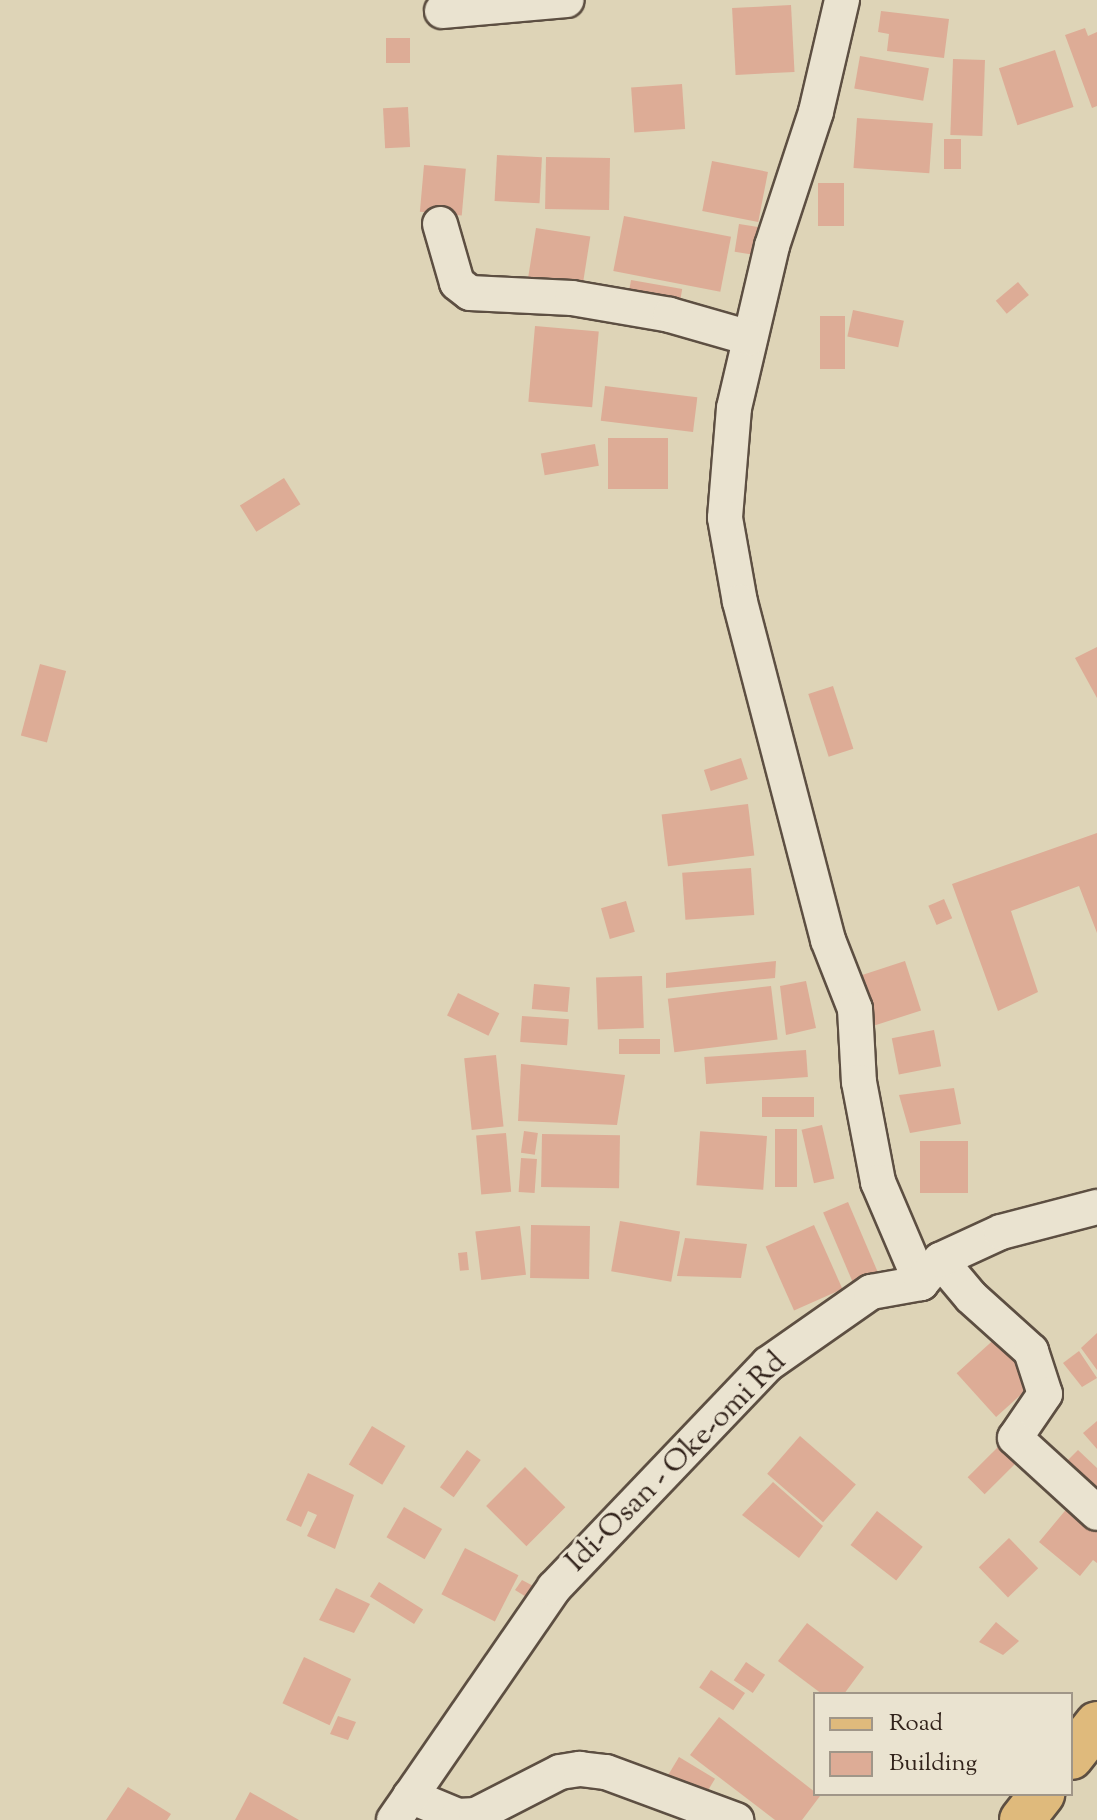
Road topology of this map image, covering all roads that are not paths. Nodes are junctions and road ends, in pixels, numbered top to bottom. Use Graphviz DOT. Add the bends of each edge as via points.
graph roads {
  1 [pos="567,0"];
  2 [pos="842,0"];
  3 [pos="442,11"];
  4 [pos="440,224"];
  5 [pos="750,338"];
  6 [pos="1097,1207"];
  7 [pos="931,1272"];
  8 [pos="1097,1513"];
  9 [pos="1097,1724"];
  10 [pos="1073,1754"];
  11 [pos="1040,1796"];
  12 [pos="402,1808"];
  13 [pos="736,1820"];
  14 [pos="1022,1820"];
  1 -- 3 [label="street"];
  2 -- 5 [label="street" via="816,112 772,246"];
  4 -- 5 [label="street" via="457,283 470,293 572,298 670,315"];
  5 -- 7 [label="street" via="725,465 725,518 740,602 828,940 855,1009 859,1082 878,1182"];
  6 -- 7 [label="street, Idi-Osan - Oke-omi Rd" via="1001,1232"];
  7 -- 8 [label="street" via="971,1297 1031,1351 1045,1394 1015,1438"];
  7 -- 12 [label="street, Idi-Osan - Oke-omi Rd" via="871,1292 768,1364 554,1588"];
  9 -- 10 [label="main road"];
  11 -- 14 [label="main road"];
  12 -- 13 [label="street" via="476,1815 560,1772 580,1769 606,1772"];
}
